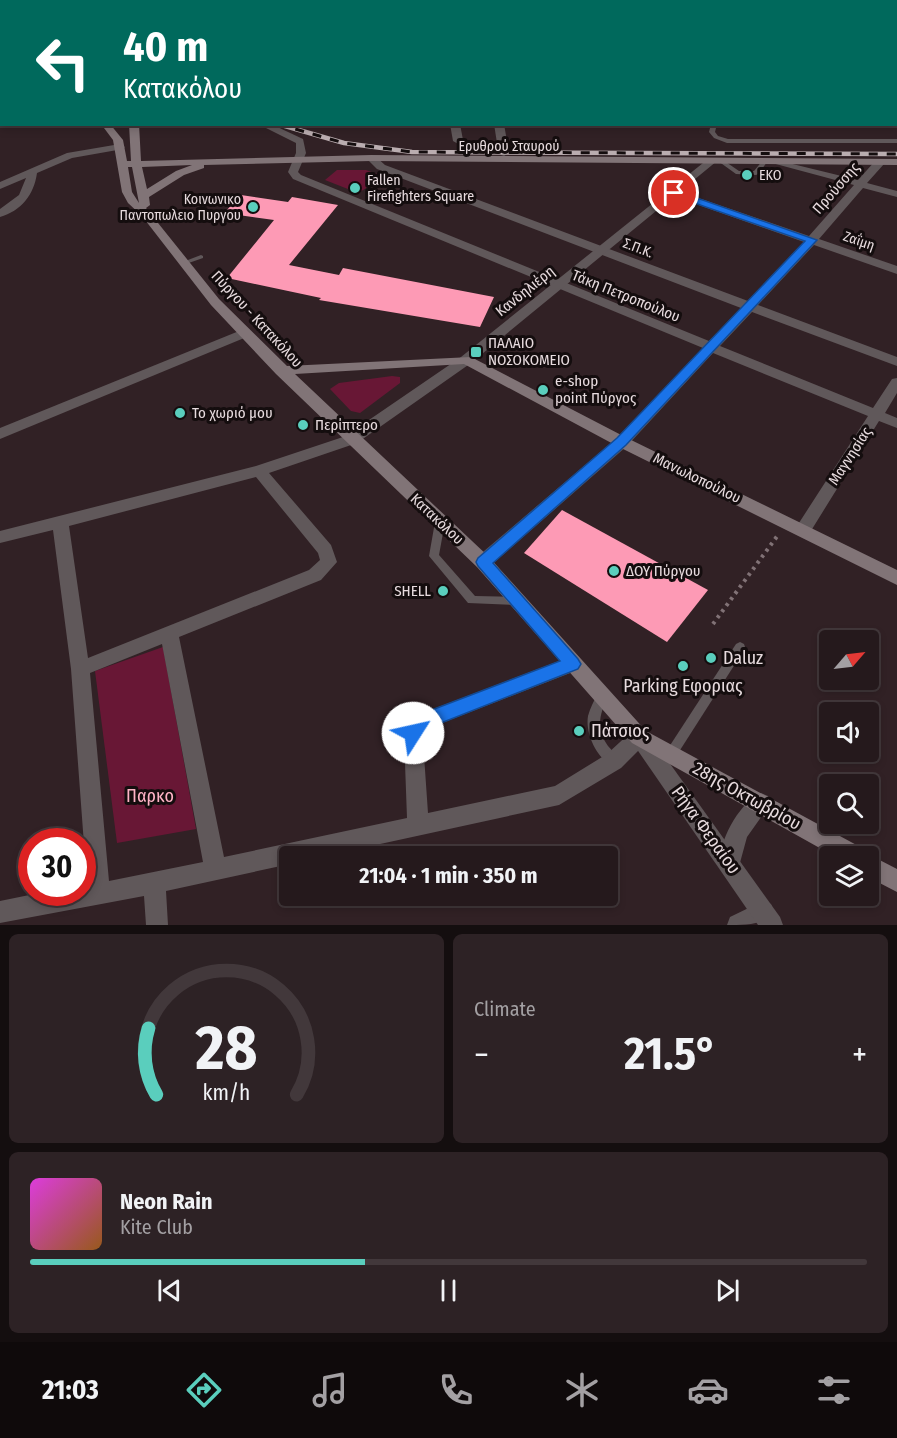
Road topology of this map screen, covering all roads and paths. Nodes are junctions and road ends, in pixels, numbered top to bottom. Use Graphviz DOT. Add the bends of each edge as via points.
graph roads {
  1 [pos="107,126"];
  2 [pos="135,126"];
  3 [pos="266,126"];
  4 [pos="455,126"];
  5 [pos="500,126"];
  6 [pos="713,126"];
  7 [pos="897,141"];
  8 [pos="503,146"];
  9 [pos="120,147"];
  10 [pos="371,158"];
  11 [pos="238,159"];
  12 [pos="300,159"];
  13 [pos="506,159"];
  14 [pos="717,161"];
  15 [pos="771,161"];
  16 [pos="880,162"];
  17 [pos="897,162"];
  18 [pos="136,163"];
  19 [pos="121,164"];
  20 [pos="32,171"];
  21 [pos="863,185"];
  22 [pos="0,186"];
  23 [pos="674,193"];
  24 [pos="897,194"];
  25 [pos="144,195"];
  26 [pos="0,214"];
  27 [pos="146,214"];
  28 [pos="812,240"];
  29 [pos="602,250"];
  30 [pos="201,257"];
  31 [pos="183,263"];
  32 [pos="897,270"];
  33 [pos="558,286"];
  34 [pos="748,306"];
  35 [pos="244,333"];
  36 [pos="710,348"];
  37 [pos="466,360"];
  38 [pos="897,362"];
  39 [pos="281,370"];
  40 [pos="897,382"];
  41 [pos="876,415"];
  42 [pos="897,423"];
  43 [pos="0,434"];
  44 [pos="352,439"];
  45 [pos="622,442"];
  46 [pos="259,471"];
  47 [pos="60,522"];
  48 [pos="440,522"];
  49 [pos="802,530"];
  50 [pos="778,535"];
  51 [pos="0,537"];
  52 [pos="483,562"];
  53 [pos="897,578"];
  54 [pos="517,602"];
  55 [pos="713,624"];
  56 [pos="169,634"];
  57 [pos="740,647"];
  58 [pos="572,664"];
  59 [pos="80,669"];
  60 [pos="602,697"];
  61 [pos="639,737"];
  62 [pos="671,754"];
  63 [pos="614,761"];
  64 [pos="761,803"];
  65 [pos="418,826"];
  66 [pos="836,846"];
  67 [pos="730,862"];
  68 [pos="216,870"];
  69 [pos="879,871"];
  70 [pos="897,881"];
  71 [pos="155,883"];
  72 [pos="99,892"];
  73 [pos="0,912"];
  74 [pos="767,918"];
  75 [pos="157,925"];
  76 [pos="738,925"];
  1 -- 9 [label="main road, Πύργου - Κατακόλου"];
  2 -- 18 [label="main road"];
  3 -- 12 [label="street" via="300,141"];
  4 -- 8 [label="street" via="458,141 465,146"];
  5 -- 8 [label="street"];
  6 -- 7 [label="lane" via="711,132 727,141"];
  8 -- 13 [label="street"];
  9 -- 19 [label="main road, Πύργου - Κατακόλου"];
  9 -- 20 [label="street" via="87,150"];
  10 -- 12 [label="main road, Ερυθρού Σταυρού"];
  10 -- 13 [label="main road, Ερυθρού Σταυρού"];
  10 -- 29 [label="street, Σ.Π.Κ." via="381,167"];
  11 -- 12 [label="main road, Ερυθρού Σταυρού"];
  11 -- 18 [label="main road, Ερυθρού Σταυρού"];
  11 -- 25 [label="main road" via="180,173"];
  12 -- 33 [label="street, Τάκη Πετροπούλου" via="294,172 297,177"];
  13 -- 14 [label="main road, Ερυθρού Σταυρού"];
  14 -- 15 [label="main road, Ερυθρού Σταυρού"];
  14 -- 23 [label="street, Κανδηλιέρη"];
  15 -- 16 [label="main road, Ερυθρού Σταυρού"];
  15 -- 21 [label="street"];
  16 -- 17 [label="main road, Ερυθρού Σταυρού"];
  16 -- 21 [label="street, Προύσσης"];
  18 -- 19 [label="main road, Ερυθρού Σταυρού"];
  18 -- 25 [label="main road"];
  19 -- 27 [label="main road, Πύργου - Κατακόλου" via="127,192"];
  20 -- 22 [label="street"];
  20 -- 26 [label="street" via="30,190 25,197"];
  21 -- 24 [label="street"];
  21 -- 28 [label="street, Προύσσης"];
  23 -- 28 [label="street, Ζαΐμη"];
  23 -- 29 [label="street, Κανδηλιέρη"];
  25 -- 27 [label="main road"];
  27 -- 31 [label="main road, Πύργου - Κατακόλου"];
  28 -- 32 [label="street, Ζαΐμη"];
  28 -- 34 [label="street, Προύσσης"];
  29 -- 33 [label="street, Κανδηλιέρη"];
  29 -- 34 [label="street, Σ.Π.Κ."];
  30 -- 31 [label="lane"];
  31 -- 35 [label="main road, Πύργου - Κατακόλου"];
  33 -- 36 [label="street, Τάκη Πετροπούλου"];
  33 -- 37 [label="street, Κανδηλιέρη"];
  34 -- 36 [label="street, Προύσσης"];
  34 -- 38 [label="street, Σ.Π.Κ."];
  35 -- 39 [label="main road, Πύργου - Κατακόλου"];
  35 -- 43 [label="street"];
  36 -- 41 [label="street, Τάκη Πετροπούλου"];
  36 -- 45 [label="street, Προύσσης"];
  37 -- 39 [label="main road"];
  37 -- 44 [label="street, Κανδηλιέρη"];
  37 -- 45 [label="main road, Μανωλοπούλου"];
  39 -- 44 [label="main road, Πύργου - Κατακόλου"];
  40 -- 41 [label="street, Μαγνησίας"];
  41 -- 42 [label="street, Τάκη Πετροπούλου"];
  41 -- 49 [label="street, Μαγνησίας"];
  44 -- 46 [label="street, Κανδηλιέρη"];
  44 -- 48 [label="main road, Κατακόλου"];
  45 -- 49 [label="main road, Μανωλοπούλου"];
  45 -- 52 [label="street, Προύσσης"];
  46 -- 47 [label="street, Κανδηλιέρη"];
  46 -- 56 [label="street" via="326,550 329,562 315,575"];
  47 -- 51 [label="street, Κανδηλιέρη"];
  47 -- 59 [label="street"];
  48 -- 52 [label="main road, Κατακόλου"];
  48 -- 54 [label="lane" via="434,555 472,600"];
  49 -- 53 [label="main road, Μανωλοπούλου"];
  50 -- 55 [label="path"];
  52 -- 54 [label="main road, Κατακόλου"];
  54 -- 58 [label="main road, Κατακόλου"];
  56 -- 59 [label="street"];
  56 -- 68 [label="street"];
  57 -- 62 [label="lane"];
  58 -- 60 [label="main road, Κατακόλου"];
  58 -- 65 [label="street" via="419,726 413,733"];
  59 -- 72 [label="street"];
  60 -- 61 [label="main road, Κατακόλου"];
  60 -- 63 [label="lane" via="592,714 600,748"];
  61 -- 62 [label="main road, 28ης Οκτωβρίου"];
  61 -- 63 [label="street"];
  61 -- 67 [label="street, Ρήγα Φεραίου"];
  62 -- 64 [label="main road, 28ης Οκτωβρίου"];
  63 -- 65 [label="street" via="559,795"];
  64 -- 66 [label="main road, 28ης Οκτωβρίου"];
  64 -- 67 [label="street" via="738,832"];
  65 -- 68 [label="street"];
  67 -- 74 [label="street, Ρήγα Φεραίου"];
  68 -- 71 [label="street"];
  69 -- 70 [label="main road"];
  71 -- 72 [label="street"];
  71 -- 75 [label="street"];
  72 -- 73 [label="street"];
  74 -- 76 [label="street"];
}
